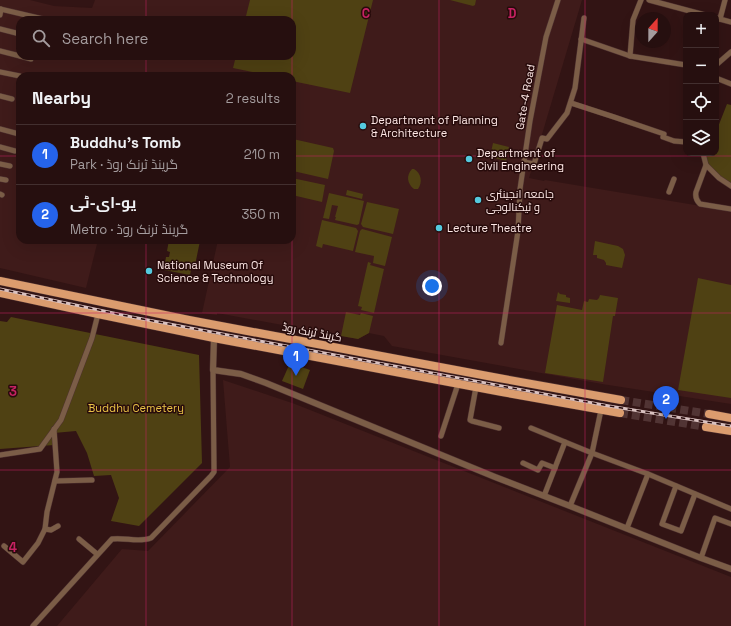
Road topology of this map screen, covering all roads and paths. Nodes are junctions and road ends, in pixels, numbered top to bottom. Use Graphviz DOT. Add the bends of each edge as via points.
graph roads {
  1 [pos="558,0"];
  2 [pos="640,0"];
  3 [pos="649,0"];
  4 [pos="725,0"];
  5 [pos="1,9"];
  6 [pos="694,12"];
  7 [pos="0,15"];
  8 [pos="719,15"];
  9 [pos="30,16"];
  10 [pos="584,18"];
  11 [pos="719,18"];
  12 [pos="731,22"];
  13 [pos="0,29"];
  14 [pos="16,33"];
  15 [pos="581,39"];
  16 [pos="0,51"];
  17 [pos="731,52"];
  18 [pos="16,55"];
  19 [pos="630,56"];
  20 [pos="719,62"];
  21 [pos="683,65"];
  22 [pos="0,72"];
  23 [pos="16,75"];
  24 [pos="719,79"];
  25 [pos="731,84"];
  26 [pos="0,96"];
  27 [pos="12,99"];
  28 [pos="570,103"];
  29 [pos="0,129"];
  30 [pos="16,133"];
  31 [pos="683,142"];
  32 [pos="0,148"];
  33 [pos="15,151"];
  34 [pos="704,156"];
  35 [pos="524,162"];
  36 [pos="0,164"];
  37 [pos="706,165"];
  38 [pos="10,166"];
  39 [pos="674,178"];
  40 [pos="0,179"];
  41 [pos="6,180"];
  42 [pos="731,186"];
  43 [pos="669,192"];
  44 [pos="731,209"];
  45 [pos="0,281"];
  46 [pos="0,293"];
  47 [pos="98,314"];
  48 [pos="214,338"];
  49 [pos="501,343"];
  50 [pos="213,370"];
  51 [pos="505,379"];
  52 [pos="458,384"];
  53 [pos="476,387"];
  54 [pos="502,392"];
  55 [pos="621,400"];
  56 [pos="601,410"];
  57 [pos="620,413"];
  58 [pos="708,414"];
  59 [pos="731,418"];
  60 [pos="706,427"];
  61 [pos="499,428"];
  62 [pos="531,428"];
  63 [pos="54,430"];
  64 [pos="731,431"];
  65 [pos="441,436"];
  66 [pos="565,442"];
  67 [pos="592,453"];
  68 [pos="0,455"];
  69 [pos="523,463"];
  70 [pos="555,468"];
  71 [pos="648,474"];
  72 [pos="92,480"];
  73 [pos="55,481"];
  74 [pos="676,486"];
  75 [pos="695,494"];
  76 [pos="544,496"];
  77 [pos="570,506"];
  78 [pos="731,509"];
  79 [pos="731,524"];
  80 [pos="58,526"];
  81 [pos="627,528"];
  82 [pos="44,529"];
  83 [pos="79,539"];
  84 [pos="4,546"];
  85 [pos="97,554"];
  86 [pos="701,558"];
  87 [pos="731,569"];
  88 [pos="33,626"];
  1 -- 35 [label="street, Gate-4 Road" via="546,37"];
  2 -- 19 [label="street" via="633,20"];
  3 -- 6 [label="street"];
  4 -- 8 [label="street"];
  5 -- 7 [label="street"];
  5 -- 9 [label="street"];
  10 -- 15 [label="street"];
  11 -- 12 [label="street"];
  13 -- 14 [label="street"];
  15 -- 19 [label="street"];
  15 -- 28 [label="street" via="575,88"];
  16 -- 18 [label="street"];
  17 -- 20 [label="street"];
  19 -- 21 [label="street"];
  22 -- 23 [label="street"];
  24 -- 25 [label="street"];
  26 -- 27 [label="street"];
  28 -- 31 [label="street" via="664,134 663,137 674,141"];
  28 -- 35 [label="street" via="567,113 546,138 542,138 534,164"];
  29 -- 30 [label="street"];
  32 -- 33 [label="street"];
  34 -- 37 [label="street"];
  35 -- 49 [label="street, Gate-4 Road" via="518,231"];
  36 -- 38 [label="street"];
  37 -- 42 [label="street"];
  37 -- 44 [label="street" via="695,196 697,201 700,204"];
  39 -- 43 [label="street"];
  40 -- 41 [label="street"];
  45 -- 51 [label="main road, گرینڈ ٹرنک روڈ" via="189,320"];
  46 -- 47 [label="main road"];
  47 -- 48 [label="main road"];
  47 -- 63 [label="street" via="92,338"];
  48 -- 50 [label="street"];
  48 -- 52 [label="main road"];
  50 -- 76 [label="street" via="241,374 266,383"];
  50 -- 85 [label="street" via="214,472 151,538 112,539"];
  51 -- 54 [label="main road"];
  51 -- 55 [label="main road, گرینڈ ٹرنک روڈ"];
  52 -- 53 [label="main road"];
  52 -- 65 [label="street"];
  53 -- 54 [label="main road"];
  53 -- 61 [label="street" via="470,420"];
  54 -- 56 [label="main road"];
  56 -- 57 [label="main road"];
  56 -- 67 [label="street"];
  58 -- 59 [label="main road"];
  60 -- 64 [label="main road"];
  62 -- 66 [label="street"];
  63 -- 68 [label="street" via="40,449"];
  63 -- 73 [label="street" via="57,472"];
  66 -- 67 [label="street"];
  66 -- 70 [label="street"];
  67 -- 71 [label="street"];
  67 -- 77 [label="street"];
  69 -- 70 [label="street" via="538,470 542,463"];
  70 -- 76 [label="street"];
  71 -- 74 [label="street"];
  71 -- 81 [label="street"];
  72 -- 73 [label="street"];
  73 -- 82 [label="street"];
  74 -- 75 [label="street"];
  74 -- 75 [label="street" via="662,524 681,531"];
  75 -- 78 [label="street"];
  76 -- 77 [label="street"];
  77 -- 81 [label="street"];
  79 -- 86 [label="street" via="715,518"];
  80 -- 82 [label="street" via="51,530"];
  81 -- 86 [label="street"];
  82 -- 84 [label="street" via="38,543 23,562"];
  83 -- 85 [label="street"];
  85 -- 88 [label="street"];
  86 -- 87 [label="street"];
}
